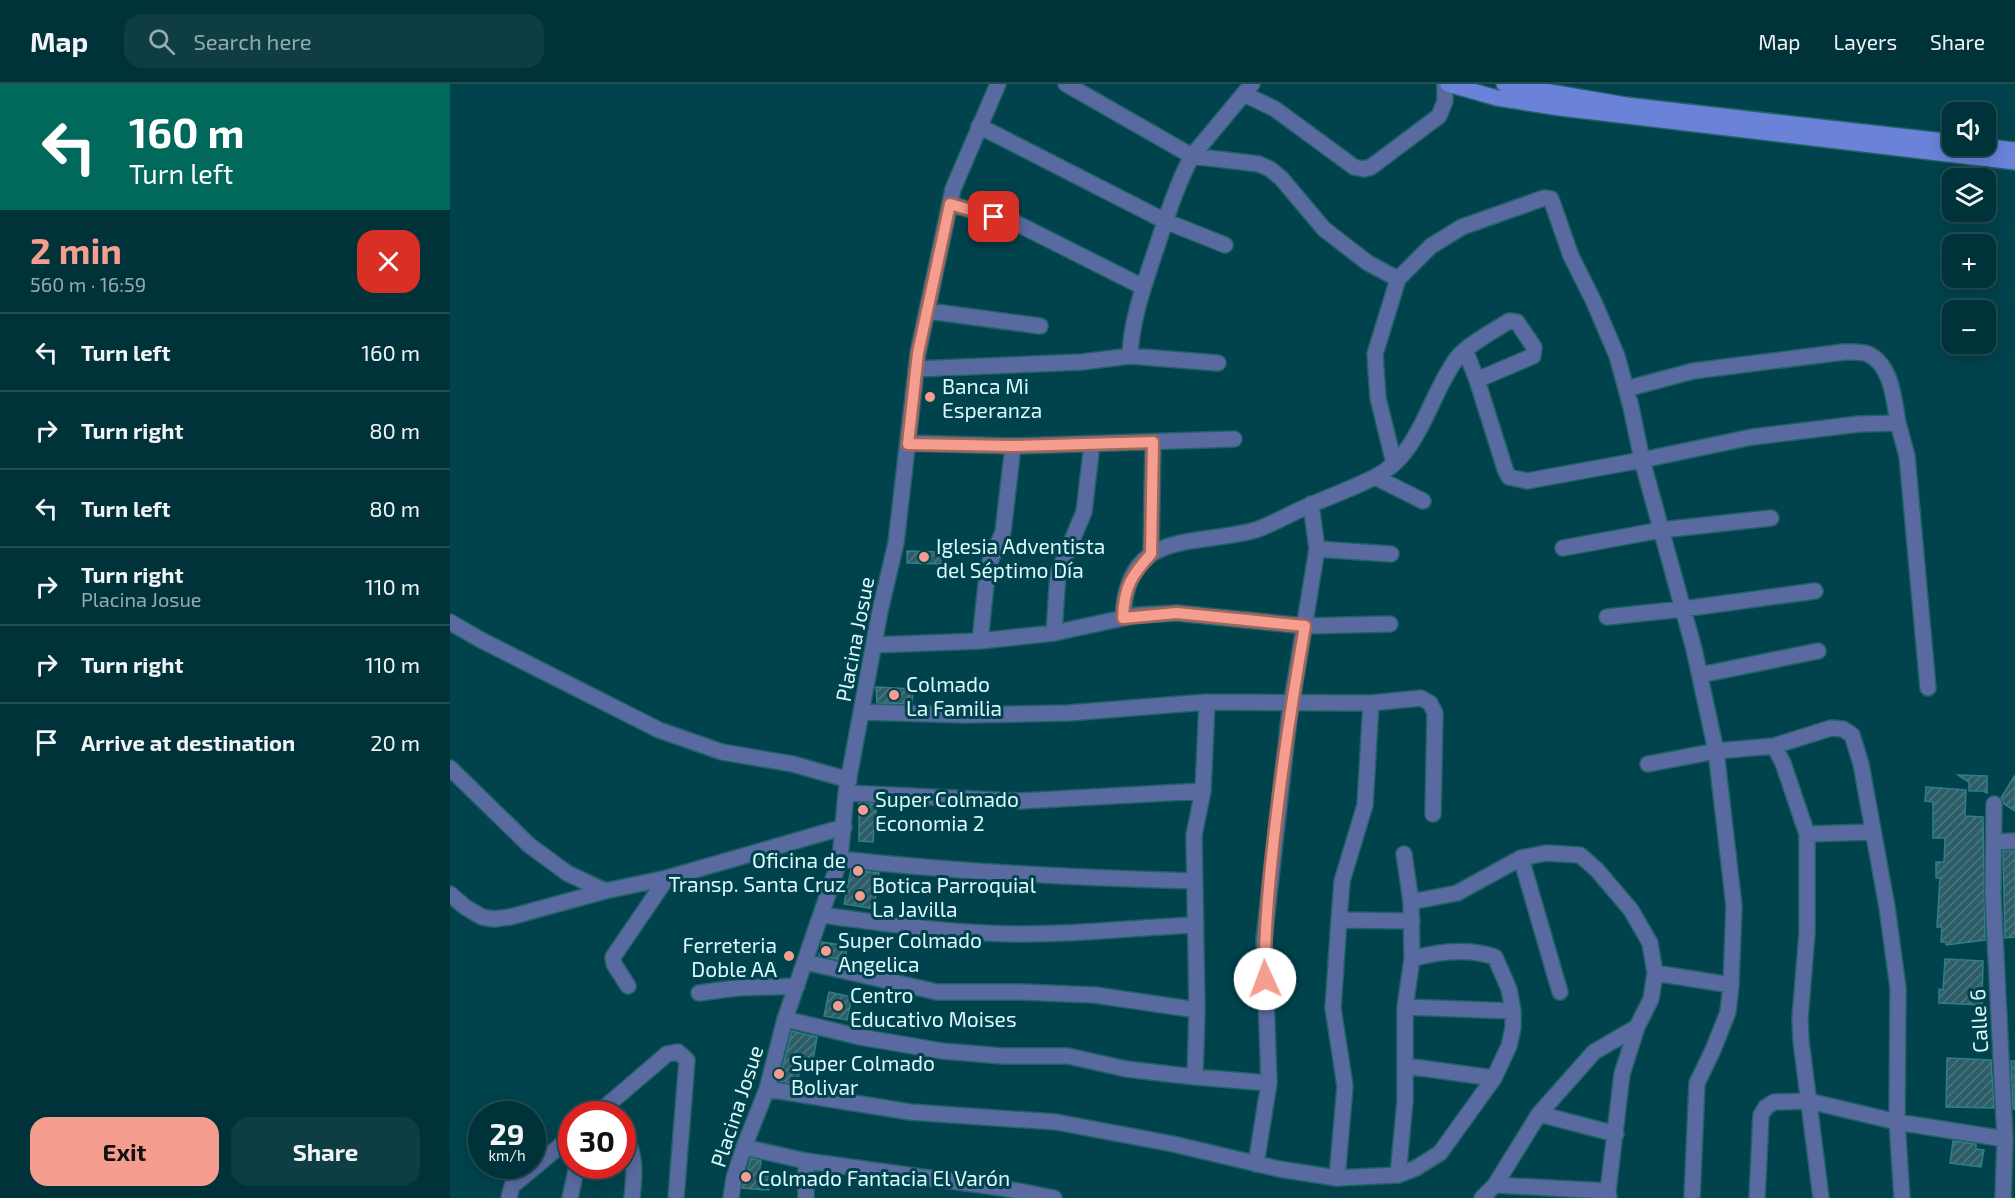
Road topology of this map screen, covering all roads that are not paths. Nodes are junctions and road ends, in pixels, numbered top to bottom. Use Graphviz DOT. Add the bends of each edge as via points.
graph roads {
  1 [pos="998,84"];
  2 [pos="1066,84"];
  3 [pos="1446,84"];
  4 [pos="1248,89"];
  5 [pos="1500,91"];
  6 [pos="1624,110"];
  7 [pos="980,126"];
  8 [pos="1942,141"];
  9 [pos="1996,148"];
  10 [pos="2015,150"];
  11 [pos="1192,156"];
  12 [pos="2015,162"];
  13 [pos="950,204"];
  14 [pos="1165,220"];
  15 [pos="1225,245"];
  16 [pos="1398,279"];
  17 [pos="1143,287"];
  18 [pos="928,311"];
  19 [pos="1040,326"];
  20 [pos="1465,350"];
  21 [pos="1130,356"];
  22 [pos="1218,363"];
  23 [pos="916,369"];
  24 [pos="1477,380"];
  25 [pos="1626,389"];
  26 [pos="1898,423"];
  27 [pos="1234,439"];
  28 [pos="1153,442"];
  29 [pos="908,444"];
  30 [pos="1092,444"];
  31 [pos="1013,446"];
  32 [pos="1641,460"];
  33 [pos="1394,463"];
  34 [pos="1375,477"];
  35 [pos="1423,501"];
  36 [pos="1311,504"];
  37 [pos="1771,518"];
  38 [pos="1661,530"];
  39 [pos="1563,548"];
  40 [pos="1317,549"];
  41 [pos="1151,554"];
  42 [pos="1391,554"];
  43 [pos="1815,591"];
  44 [pos="1683,609"];
  45 [pos="1607,616"];
  46 [pos="1123,618"];
  47 [pos="450,622"];
  48 [pos="1390,624"];
  49 [pos="1305,626"];
  50 [pos="1054,633"];
  51 [pos="980,641"];
  52 [pos="874,645"];
  53 [pos="1818,651"];
  54 [pos="1700,675"];
  55 [pos="1928,688"];
  56 [pos="1293,701"];
  57 [pos="1207,702"];
  58 [pos="1371,703"];
  59 [pos="861,712"];
  60 [pos="1774,746"];
  61 [pos="1716,751"];
  62 [pos="1648,764"];
  63 [pos="450,768"];
  64 [pos="848,787"];
  65 [pos="1203,791"];
  66 [pos="1994,804"];
  67 [pos="1432,814"];
  68 [pos="844,827"];
  69 [pos="1873,832"];
  70 [pos="1807,834"];
  71 [pos="2015,841"];
  72 [pos="1994,842"];
  73 [pos="1404,854"];
  74 [pos="1521,858"];
  75 [pos="840,859"];
  76 [pos="667,878"];
  77 [pos="1194,881"];
  78 [pos="605,891"];
  79 [pos="450,894"];
  80 [pos="1411,902"];
  81 [pos="822,915"];
  82 [pos="1339,920"];
  83 [pos="1412,921"];
  84 [pos="1196,925"];
  85 [pos="1412,959"];
  86 [pos="805,962"];
  87 [pos="1655,973"];
  88 [pos="1731,985"];
  89 [pos="628,986"];
  90 [pos="797,986"];
  91 [pos="1560,992"];
  92 [pos="699,993"];
  93 [pos="1405,1007"];
  94 [pos="1197,1010"];
  95 [pos="1513,1011"];
  96 [pos="785,1019"];
  97 [pos="1636,1027"];
  98 [pos="1406,1066"];
  99 [pos="1195,1077"];
  100 [pos="1494,1078"];
  101 [pos="1269,1083"];
  102 [pos="767,1089"];
  103 [pos="621,1101"];
  104 [pos="1809,1101"];
  105 [pos="1539,1114"];
  106 [pos="1897,1122"];
  107 [pos="1616,1134"];
  108 [pos="2005,1139"];
  109 [pos="744,1147"];
  110 [pos="558,1148"];
  111 [pos="806,1161"];
  112 [pos="1256,1164"];
  113 [pos="1398,1175"];
  114 [pos="1337,1178"];
  115 [pos="574,1179"];
  116 [pos="634,1179"];
  117 [pos="1495,1185"];
  118 [pos="1553,1193"];
  119 [pos="1608,1195"];
  120 [pos="509,1198"];
  121 [pos="570,1198"];
  122 [pos="632,1198"];
  123 [pos="676,1198"];
  124 [pos="731,1198"];
  125 [pos="806,1198"];
  126 [pos="1054,1198"];
  127 [pos="1482,1198"];
  128 [pos="1692,1198"];
  129 [pos="1757,1198"];
  130 [pos="1821,1198"];
  131 [pos="1902,1198"];
  132 [pos="2003,1198"];
  1 -- 7 [label="street, Placina Josue"];
  2 -- 11 [label="street"];
  3 -- 4 [label="street" via="1445,101 1438,116 1364,169 1354,167"];
  3 -- 5 [label="street"];
  4 -- 11 [label="street"];
  5 -- 6 [label="street"];
  6 -- 8 [label="street"];
  6 -- 12 [label="street"];
  7 -- 13 [label="street, Placina Josue"];
  7 -- 14 [label="street"];
  9 -- 10 [label="street"];
  11 -- 14 [label="street"];
  11 -- 16 [label="street" via="1270,169 1324,230 1368,263"];
  13 -- 17 [label="street" via="1016,224"];
  13 -- 18 [label="street, Placina Josue"];
  14 -- 15 [label="street"];
  14 -- 17 [label="street"];
  16 -- 25 [label="street" via="1431,246 1462,227 1544,198 1551,199 1571,256 1617,356"];
  16 -- 33 [label="street" via="1375,354 1378,398"];
  17 -- 21 [label="street"];
  18 -- 19 [label="street"];
  18 -- 23 [label="street, Placina Josue"];
  20 -- 24 [label="street"];
  20 -- 24 [label="street" via="1514,320 1534,347 1533,356"];
  20 -- 33 [label="street" via="1441,383 1418,434"];
  21 -- 22 [label="street"];
  21 -- 23 [label="street" via="1082,362"];
  23 -- 29 [label="street, Placina Josue"];
  24 -- 32 [label="street" via="1509,477 1527,481"];
  25 -- 26 [label="street" via="1693,372 1844,352 1867,353 1884,369"];
  25 -- 32 [label="street"];
  26 -- 32 [label="street" via="1752,437"];
  26 -- 55 [label="street" via="1907,456"];
  27 -- 28 [label="street"];
  28 -- 30 [label="street"];
  28 -- 41 [label="street"];
  29 -- 31 [label="street"];
  29 -- 52 [label="street, Placina Josue" via="896,543"];
  30 -- 31 [label="street"];
  30 -- 50 [label="street" via="1084,512 1058,573"];
  31 -- 51 [label="street" via="1003,532 988,566"];
  32 -- 38 [label="street"];
  33 -- 34 [label="street"];
  34 -- 35 [label="street"];
  34 -- 36 [label="street"];
  36 -- 40 [label="street"];
  36 -- 41 [label="street" via="1253,531 1183,541"];
  37 -- 38 [label="street"];
  38 -- 39 [label="street"];
  38 -- 44 [label="street"];
  40 -- 42 [label="street"];
  40 -- 49 [label="street"];
  41 -- 46 [label="street" via="1135,572 1124,596"];
  43 -- 44 [label="street"];
  44 -- 45 [label="street"];
  44 -- 54 [label="street"];
  46 -- 49 [label="street" via="1177,613"];
  46 -- 50 [label="street"];
  47 -- 64 [label="street" via="658,730 722,752 793,764"];
  48 -- 49 [label="street"];
  49 -- 56 [label="street"];
  50 -- 51 [label="street"];
  51 -- 52 [label="street"];
  52 -- 59 [label="street, Placina Josue"];
  53 -- 54 [label="street"];
  54 -- 61 [label="street"];
  56 -- 57 [label="street"];
  56 -- 58 [label="street"];
  56 -- 101 [label="street" via="1264,939"];
  57 -- 59 [label="street" via="1068,713"];
  57 -- 65 [label="street"];
  58 -- 67 [label="street" via="1421,698 1430,703 1435,713"];
  58 -- 82 [label="street" via="1365,805 1342,881"];
  59 -- 64 [label="street, Placina Josue"];
  60 -- 61 [label="street"];
  60 -- 69 [label="street" via="1831,728 1852,735"];
  60 -- 70 [label="street"];
  61 -- 62 [label="street"];
  61 -- 88 [label="street" via="1734,906"];
  63 -- 78 [label="street" via="529,845 567,873"];
  64 -- 65 [label="street" via="1020,801"];
  64 -- 68 [label="street, Placina Josue"];
  65 -- 77 [label="street" via="1194,835"];
  66 -- 72 [label="street, Calle 6"];
  68 -- 75 [label="street, Placina Josue"];
  68 -- 76 [label="street"];
  69 -- 70 [label="street"];
  69 -- 106 [label="street" via="1898,988"];
  70 -- 104 [label="street" via="1807,933 1800,1019"];
  71 -- 72 [label="street"];
  72 -- 108 [label="street, Calle 6"];
  73 -- 80 [label="street"];
  74 -- 80 [label="street" via="1457,893"];
  74 -- 87 [label="street" via="1546,853 1580,855 1631,909 1650,943"];
  74 -- 91 [label="street"];
  75 -- 77 [label="street" via="928,868"];
  75 -- 81 [label="street, Placina Josue"];
  76 -- 78 [label="street"];
  76 -- 89 [label="street" via="613,957"];
  77 -- 84 [label="street"];
  78 -- 79 [label="street" via="494,919 482,917"];
  80 -- 83 [label="street"];
  81 -- 84 [label="street" via="986,933"];
  81 -- 86 [label="street, Placina Josue"];
  82 -- 83 [label="street"];
  82 -- 114 [label="street" via="1333,1008 1345,1086"];
  83 -- 85 [label="street"];
  84 -- 94 [label="street"];
  85 -- 93 [label="street"];
  85 -- 95 [label="street" via="1431,953 1464,951 1495,957 1509,989"];
  86 -- 90 [label="street, Placina Josue"];
  86 -- 94 [label="street" via="937,992 1095,995"];
  87 -- 88 [label="street"];
  87 -- 97 [label="street" via="1651,999"];
  88 -- 128 [label="street" via="1728,1012 1697,1083"];
  90 -- 92 [label="street"];
  90 -- 96 [label="street, Placina Josue"];
  93 -- 95 [label="street"];
  93 -- 98 [label="street"];
  94 -- 99 [label="street"];
  95 -- 100 [label="street" via="1509,1047"];
  96 -- 99 [label="street" via="942,1051 1068,1056 1126,1069"];
  96 -- 102 [label="street, Placina Josue"];
  97 -- 105 [label="street" via="1594,1052"];
  97 -- 107 [label="street" via="1622,1074"];
  98 -- 100 [label="street"];
  98 -- 113 [label="street"];
  99 -- 101 [label="street"];
  100 -- 113 [label="street" via="1440,1153"];
  101 -- 112 [label="street"];
  102 -- 109 [label="street, Placina Josue"];
  102 -- 112 [label="street" via="910,1112 1056,1122"];
  103 -- 123 [label="street" via="667,1054 678,1052 687,1060"];
  104 -- 106 [label="street"];
  104 -- 129 [label="street" via="1774,1101 1761,1115"];
  104 -- 130 [label="street"];
  105 -- 107 [label="street"];
  105 -- 117 [label="street"];
  106 -- 108 [label="street"];
  106 -- 131 [label="street"];
  107 -- 119 [label="street"];
  108 -- 132 [label="street, Calle 6"];
  109 -- 111 [label="street"];
  109 -- 124 [label="street, Placina Josue"];
  110 -- 120 [label="street" via="512,1186"];
  111 -- 125 [label="street"];
  111 -- 126 [label="street"];
  112 -- 114 [label="street"];
  113 -- 114 [label="street"];
  115 -- 121 [label="street"];
  116 -- 122 [label="street"];
  117 -- 118 [label="street"];
  117 -- 127 [label="street"];
  118 -- 119 [label="street"];
}
